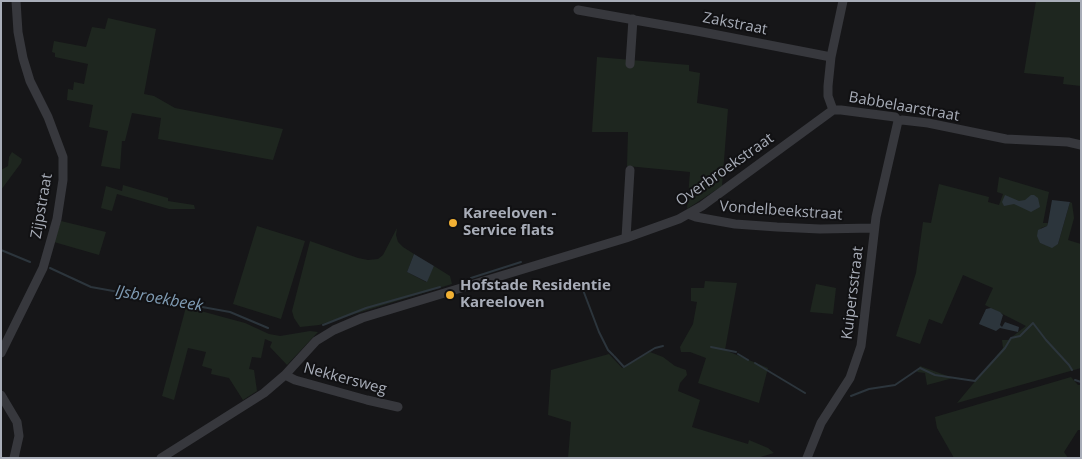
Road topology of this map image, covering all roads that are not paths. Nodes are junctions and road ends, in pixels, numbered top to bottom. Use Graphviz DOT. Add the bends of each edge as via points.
graph roads {
  1 [pos="16,1"];
  2 [pos="843,1"];
  3 [pos="578,10"];
  4 [pos="633,19"];
  5 [pos="831,57"];
  6 [pos="630,64"];
  7 [pos="833,110"];
  8 [pos="898,121"];
  9 [pos="1081,145"];
  10 [pos="630,170"];
  11 [pos="688,214"];
  12 [pos="874,228"];
  13 [pos="626,238"];
  14 [pos="1,353"];
  15 [pos="285,375"];
  16 [pos="1,395"];
  17 [pos="398,407"];
  18 [pos="14,458"];
  19 [pos="160,458"];
  20 [pos="807,458"];
  1 -- 14 [label="street, Zijpstraat" via="23,58 63,157 57,219 43,268"];
  2 -- 5 [label="street, Babbelaarstraat"];
  3 -- 4 [label="street, Zakstraat"];
  4 -- 5 [label="street, Zakstraat"];
  4 -- 6 [label="street"];
  5 -- 7 [label="street, Babbelaarstraat" via="828,96"];
  7 -- 8 [label="street, Babbelaarstraat" via="895,117"];
  7 -- 11 [label="street, Overbroekstraat"];
  8 -- 9 [label="street, Babbelaarstraat" via="928,123 1006,139"];
  8 -- 12 [label="street, Kuipersstraat"];
  10 -- 13 [label="street"];
  11 -- 12 [label="street, Vondelbeekstraat" via="735,224 820,229"];
  11 -- 13 [label="street, Overbroekstraat"];
  12 -- 20 [label="street, Kuipersstraat" via="861,346 856,364 821,423"];
  13 -- 15 [label="street, Overbroekstraat" via="362,318 316,341"];
  15 -- 17 [label="street, Nekkersweg"];
  15 -- 19 [label="street, Overbroekstraat" via="252,401"];
  16 -- 18 [label="street" via="18,422 19,436"];
}
